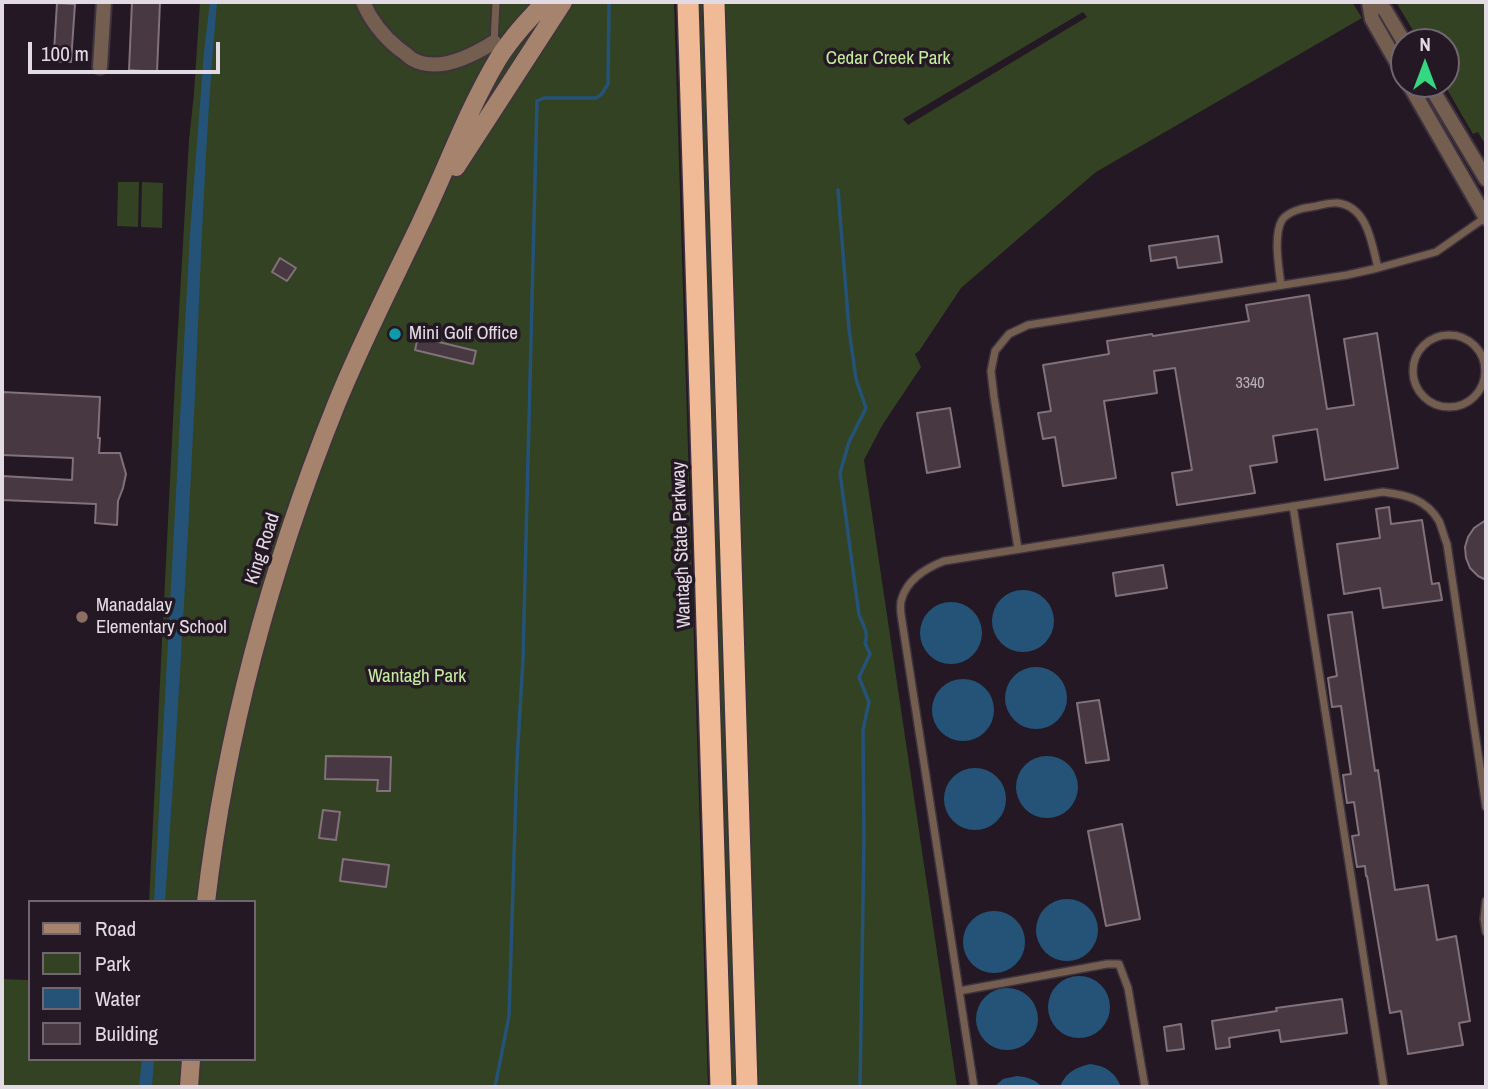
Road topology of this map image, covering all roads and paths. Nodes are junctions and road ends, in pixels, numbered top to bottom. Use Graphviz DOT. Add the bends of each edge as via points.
graph roads {
  1 [pos="104,2"];
  2 [pos="363,2"];
  3 [pos="496,2"];
  4 [pos="545,2"];
  5 [pos="563,2"];
  6 [pos="688,2"];
  7 [pos="714,2"];
  8 [pos="1368,2"];
  9 [pos="1375,2"];
  10 [pos="1396,28"];
  11 [pos="494,42"];
  12 [pos="1390,50"];
  13 [pos="100,67"];
  14 [pos="491,73"];
  15 [pos="1417,98"];
  16 [pos="1437,98"];
  17 [pos="1486,179"];
  18 [pos="1486,218"];
  19 [pos="419,227"];
  20 [pos="1378,268"];
  21 [pos="1281,285"];
  22 [pos="1484,355"];
  23 [pos="1486,379"];
  24 [pos="1293,506"];
  25 [pos="1018,549"];
  26 [pos="1486,807"];
  27 [pos="206,900"];
  28 [pos="1486,901"];
  29 [pos="1486,932"];
  30 [pos="959,991"];
  31 [pos="191,1061"];
  32 [pos="189,1087"];
  33 [pos="721,1087"];
  34 [pos="747,1087"];
  35 [pos="974,1087"];
  36 [pos="1145,1087"];
  37 [pos="1384,1087"];
  1 -- 13 [label="street"];
  2 -- 11 [label="street" via="379,31 414,60 455,62"];
  3 -- 11 [label="lane"];
  4 -- 14 [label="street, King Road" via="513,38"];
  5 -- 19 [label="street, King Road"];
  6 -- 33 [label="highway, Wantagh State Parkway"];
  7 -- 34 [label="highway"];
  8 -- 12 [label="street"];
  9 -- 10 [label="street"];
  11 -- 14 [label="lane"];
  14 -- 19 [label="street, King Road"];
  15 -- 18 [label="street"];
  16 -- 17 [label="street"];
  18 -- 20 [label="lane" via="1436,252"];
  19 -- 27 [label="street, King Road" via="337,404 276,574 233,739"];
  20 -- 21 [label="lane"];
  20 -- 21 [label="lane" via="1362,217 1337,203 1305,208 1282,220 1278,235"];
  21 -- 25 [label="lane" via="1028,325 1009,334 995,351 991,371"];
  22 -- 23 [label="lane"];
  22 -- 23 [label="lane" via="1466,339 1443,335 1422,347 1412,369 1419,393 1439,407 1463,405 1481,390"];
  24 -- 25 [label="lane"];
  24 -- 26 [label="lane" via="1384,492 1424,503 1438,521 1447,544"];
  24 -- 37 [label="lane"];
  25 -- 30 [label="lane" via="944,561 925,569 901,600"];
  28 -- 29 [label="lane"];
  30 -- 35 [label="lane"];
  30 -- 36 [label="lane" via="1119,964 1128,988"];
  31 -- 32 [label="street"];
}
